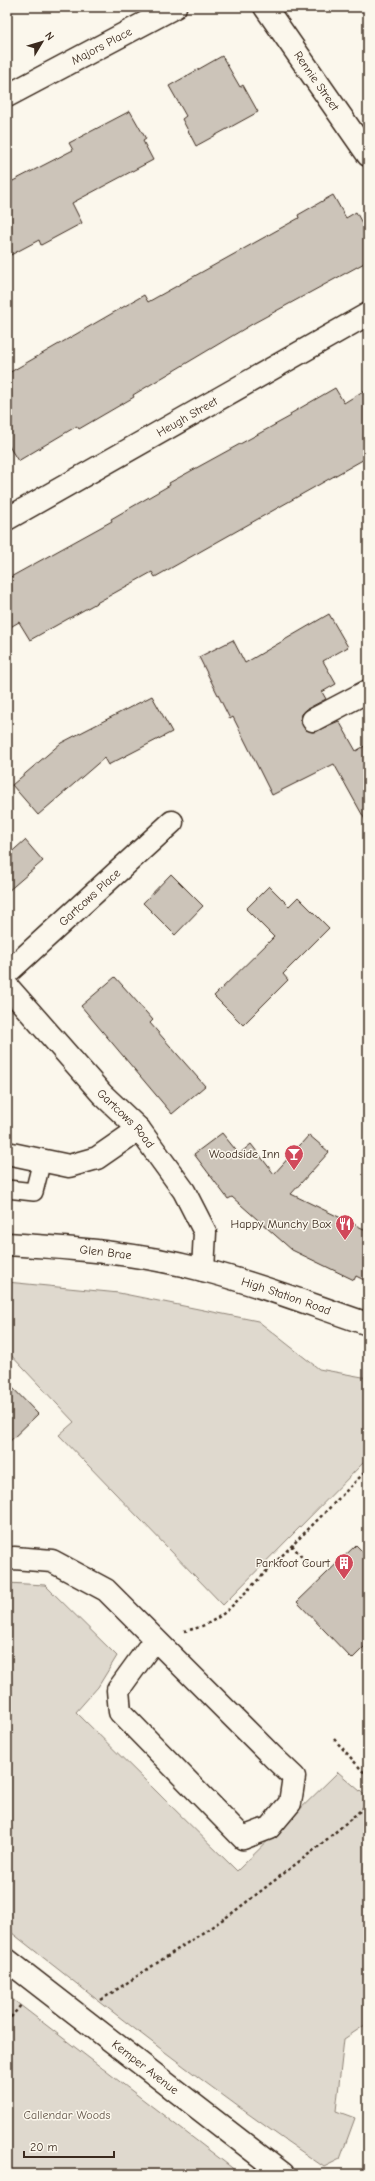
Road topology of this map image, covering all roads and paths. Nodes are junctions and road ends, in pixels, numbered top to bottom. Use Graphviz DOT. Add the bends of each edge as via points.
graph roads {
  1 [pos="175,7"];
  2 [pos="266,7"];
  3 [pos="7,96"];
  4 [pos="368,155"];
  5 [pos="368,314"];
  6 [pos="7,519"];
  7 [pos="368,692"];
  8 [pos="313,720"];
  9 [pos="172,822"];
  10 [pos="7,973"];
  11 [pos="7,986"];
  12 [pos="139,1129"];
  13 [pos="7,1154"];
  14 [pos="42,1160"];
  15 [pos="7,1189"];
  16 [pos="7,1244"];
  17 [pos="203,1270"];
  18 [pos="368,1324"];
  19 [pos="368,1469"];
  20 [pos="292,1545"];
  21 [pos="7,1559"];
  22 [pos="308,1565"];
  23 [pos="178,1632"];
  24 [pos="155,1639"];
  25 [pos="334,1739"];
  26 [pos="368,1777"];
  27 [pos="368,1804"];
  28 [pos="7,1960"];
  29 [pos="78,2016"];
  30 [pos="283,2174"];
  1 -- 3 [label="street, Majors Place"];
  2 -- 4 [label="street, Rennie Street"];
  5 -- 6 [label="street, Heugh Street"];
  7 -- 8 [label="street"];
  9 -- 10 [label="street, Gartcows Place"];
  11 -- 12 [label="street, Gartcows Road" via="102,1094"];
  12 -- 14 [label="street" via="97,1158 70,1166"];
  12 -- 17 [label="street, Gartcows Road" via="184,1191 205,1232"];
  13 -- 14 [label="street"];
  14 -- 15 [label="lane" via="34,1192"];
  16 -- 17 [label="street, Glen Brae" via="135,1256"];
  17 -- 18 [label="street, High Station Road"];
  19 -- 20 [label="path"];
  20 -- 22 [label="path"];
  20 -- 23 [label="path" via="218,1618 200,1628"];
  21 -- 24 [label="street" via="52,1561 59,1564 106,1590"];
  24 -- 24 [label="street" via="118,1690 120,1712 242,1838 269,1828 290,1803 294,1777"];
  25 -- 26 [label="path"];
  27 -- 29 [label="path" via="318,1847 231,1914"];
  28 -- 29 [label="street, Kemper Avenue"];
  29 -- 30 [label="street, Kemper Avenue"];
}
